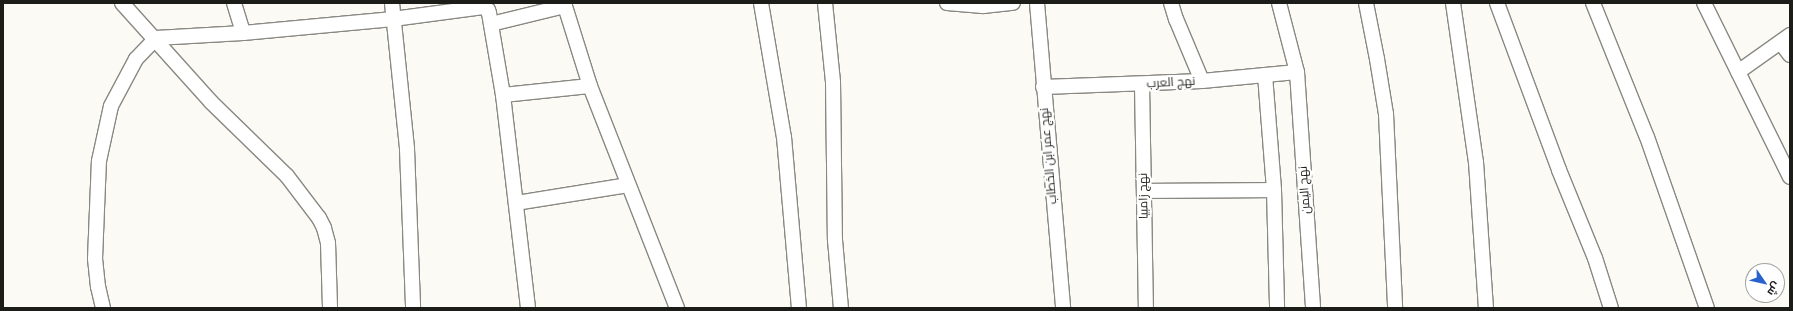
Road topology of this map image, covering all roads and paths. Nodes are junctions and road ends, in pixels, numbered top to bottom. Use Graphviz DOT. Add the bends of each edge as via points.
graph roads {
  1 [pos="122,3"];
  2 [pos="234,3"];
  3 [pos="392,3"];
  4 [pos="761,3"];
  5 [pos="825,3"];
  6 [pos="947,3"];
  7 [pos="1013,3"];
  8 [pos="1037,3"];
  9 [pos="1172,3"];
  10 [pos="1279,3"];
  11 [pos="1366,3"];
  12 [pos="1453,3"];
  13 [pos="1498,3"];
  14 [pos="1593,3"];
  15 [pos="1704,3"];
  16 [pos="564,5"];
  17 [pos="393,19"];
  18 [pos="491,24"];
  19 [pos="243,33"];
  20 [pos="156,38"];
  21 [pos="1785,39"];
  22 [pos="1790,55"];
  23 [pos="1298,72"];
  24 [pos="1738,72"];
  25 [pos="1265,75"];
  26 [pos="1202,81"];
  27 [pos="1142,84"];
  28 [pos="590,86"];
  29 [pos="1043,87"];
  30 [pos="503,95"];
  31 [pos="1790,178"];
  32 [pos="628,185"];
  33 [pos="1274,190"];
  34 [pos="1144,191"];
  35 [pos="516,203"];
  36 [pos="102,308"];
  37 [pos="330,308"];
  38 [pos="413,308"];
  39 [pos="528,308"];
  40 [pos="677,308"];
  41 [pos="799,308"];
  42 [pos="841,308"];
  43 [pos="1063,308"];
  44 [pos="1146,308"];
  45 [pos="1277,308"];
  46 [pos="1313,308"];
  47 [pos="1395,308"];
  48 [pos="1486,308"];
  49 [pos="1611,308"];
  50 [pos="1707,308"];
  1 -- 20 [label="street"];
  2 -- 19 [label="street"];
  3 -- 17 [label="street"];
  4 -- 41 [label="street" via="784,137"];
  5 -- 42 [label="street" via="833,82 835,240"];
  6 -- 7 [label="street" via="983,6"];
  8 -- 29 [label="street, نهج عمر ابن الخطاب"];
  9 -- 26 [label="street" via="1176,19"];
  10 -- 23 [label="street, نهج اليمن"];
  11 -- 47 [label="street" via="1386,114"];
  12 -- 48 [label="street" via="1476,162"];
  13 -- 49 [label="street" via="1559,170 1595,258"];
  14 -- 50 [label="street" via="1647,137"];
  15 -- 24 [label="street"];
  16 -- 18 [label="street"];
  16 -- 28 [label="street"];
  17 -- 18 [label="street" via="483,7 488,10"];
  17 -- 19 [label="street"];
  17 -- 38 [label="street" via="407,148"];
  18 -- 30 [label="street"];
  19 -- 20 [label="street"];
  20 -- 36 [label="street" via="136,59 111,106 99,161 95,259"];
  20 -- 37 [label="street" via="212,102 287,176 319,218 328,244"];
  21 -- 22 [label="street"];
  21 -- 24 [label="street"];
  23 -- 25 [label="street, نهج العرب"];
  23 -- 46 [label="street, نهج اليمن"];
  24 -- 31 [label="street"];
  25 -- 26 [label="street, نهج العرب"];
  25 -- 33 [label="street"];
  26 -- 27 [label="street, نهج العرب"];
  27 -- 29 [label="street, نهج العرب"];
  27 -- 34 [label="street, نهج زامبيا"];
  28 -- 30 [label="street"];
  28 -- 32 [label="street"];
  29 -- 43 [label="street, نهج عمر ابن الخطاب"];
  30 -- 35 [label="street"];
  32 -- 35 [label="street"];
  32 -- 40 [label="street"];
  33 -- 34 [label="street"];
  33 -- 45 [label="street"];
  34 -- 44 [label="street, نهج زامبيا"];
  35 -- 39 [label="street"];
}
